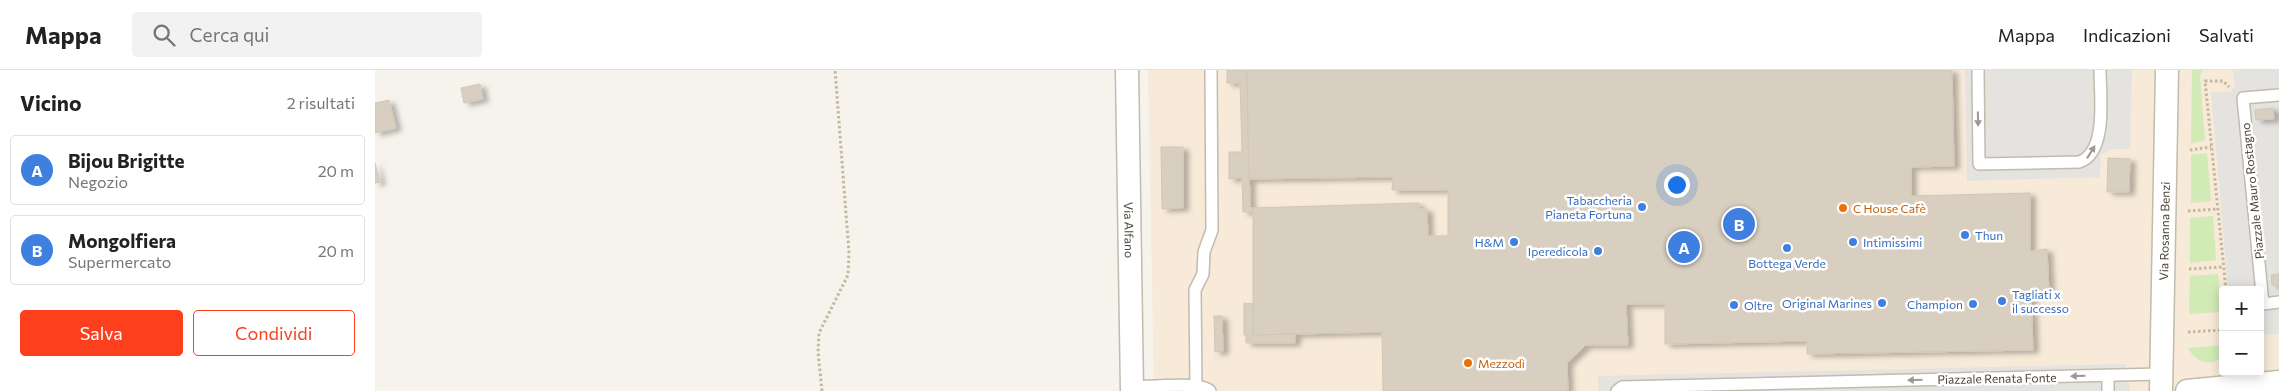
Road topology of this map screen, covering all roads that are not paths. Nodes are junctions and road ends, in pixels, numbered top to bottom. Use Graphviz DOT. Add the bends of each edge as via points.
graph roads {
  1 [pos="1127,70"];
  2 [pos="1211,70"];
  3 [pos="1978,70"];
  4 [pos="2100,70"];
  5 [pos="2167,70"];
  6 [pos="2279,95"];
  7 [pos="2279,302"];
  8 [pos="2108,375"];
  9 [pos="2161,382"];
  10 [pos="2279,382"];
  11 [pos="1196,386"];
  12 [pos="1132,389"];
  13 [pos="1210,391"];
  14 [pos="1617,391"];
  15 [pos="2108,391"];
  16 [pos="2187,391"];
  1 -- 12 [label="street, Via Alfano"];
  2 -- 11 [label="lane" via="1212,230 1204,252 1203,274 1195,290"];
  3 -- 4 [label="lane, one-way" via="1979,164 2086,160 2093,152 2100,129"];
  5 -- 9 [label="street, Via Rosanna Benzi"];
  6 -- 7 [label="lane, Piazzale Mauro Rostagno" via="2243,98 2263,304"];
  8 -- 9 [label="lane, Piazzale Renata Fonte"];
  8 -- 14 [label="lane, Piazzale Renata Fonte, one-way" via="1622,387"];
  8 -- 15 [label="lane"];
  10 -- 16 [label="street"];
  11 -- 12 [label="lane"];
  11 -- 13 [label="lane"];
}
